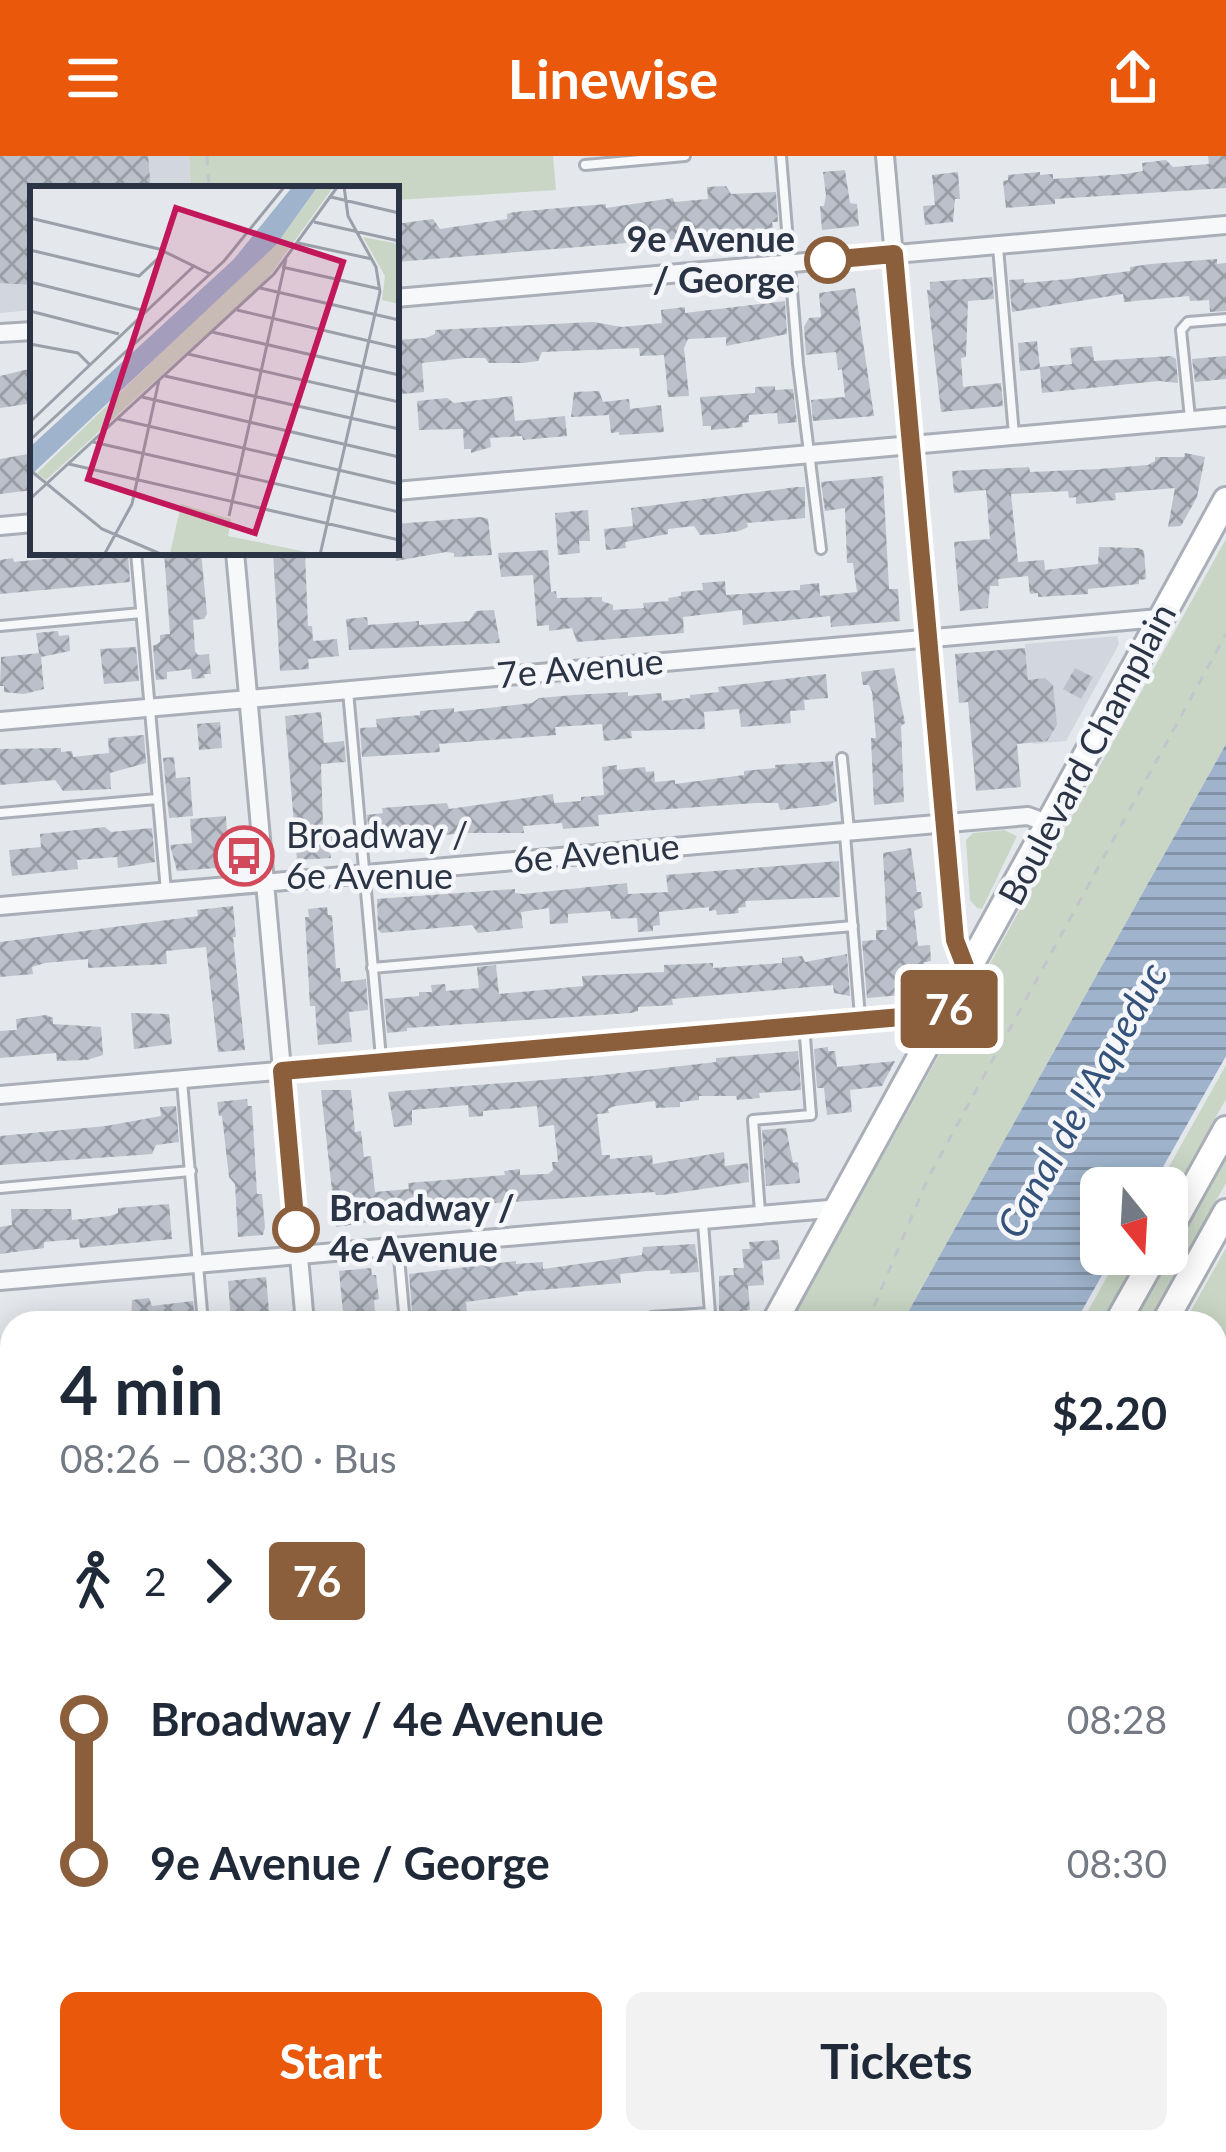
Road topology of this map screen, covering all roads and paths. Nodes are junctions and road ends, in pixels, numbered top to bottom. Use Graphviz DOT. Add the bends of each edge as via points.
graph roads {
  1 [pos="207,156"];
  2 [pos="686,156"];
  3 [pos="781,156"];
  4 [pos="885,156"];
  5 [pos="584,165"];
  6 [pos="209,186"];
  7 [pos="1226,225"];
  8 [pos="998,245"];
  9 [pos="894,254"];
  10 [pos="790,264"];
  11 [pos="399,298"];
  12 [pos="1226,319"];
  13 [pos="30,331"];
  14 [pos="0,334"];
  15 [pos="1226,418"];
  16 [pos="1190,420"];
  17 [pos="1014,436"];
  18 [pos="910,445"];
  19 [pos="808,454"];
  20 [pos="399,491"];
  21 [pos="1226,500"];
  22 [pos="30,523"];
  23 [pos="0,526"];
  24 [pos="820,549"];
  25 [pos="136,555"];
  26 [pos="235,555"];
  27 [pos="141,613"];
  28 [pos="1160,618"];
  29 [pos="0,626"];
  30 [pos="1226,634"];
  31 [pos="928,638"];
  32 [pos="348,689"];
  33 [pos="249,698"];
  34 [pos="149,707"];
  35 [pos="0,721"];
  36 [pos="842,758"];
  37 [pos="157,799"];
  38 [pos="0,813"];
  39 [pos="944,823"];
  40 [pos="1047,823"];
  41 [pos="847,832"];
  42 [pos="364,874"];
  43 [pos="266,883"];
  44 [pos="166,892"];
  45 [pos="0,907"];
  46 [pos="853,926"];
  47 [pos="372,968"];
  48 [pos="968,974"];
  49 [pos="947,1013"];
  50 [pos="861,1019"];
  51 [pos="804,1024"];
  52 [pos="381,1062"];
  53 [pos="282,1071"];
  54 [pos="182,1079"];
  55 [pos="0,1095"];
  56 [pos="1226,1130"];
  57 [pos="190,1172"];
  58 [pos="0,1188"];
  59 [pos="1188,1197"];
  60 [pos="840,1208"];
  61 [pos="1226,1212"];
  62 [pos="760,1214"];
  63 [pos="702,1219"];
  64 [pos="398,1246"];
  65 [pos="298,1255"];
  66 [pos="198,1263"];
  67 [pos="1144,1275"];
  68 [pos="0,1281"];
  69 [pos="202,1311"];
  70 [pos="303,1311"];
  71 [pos="404,1311"];
  72 [pos="710,1311"];
  73 [pos="781,1311"];
  74 [pos="872,1311"];
  75 [pos="1124,1311"];
  76 [pos="1171,1311"];
  1 -- 6 [label="path"];
  2 -- 5 [label="lane"];
  3 -- 10 [label="lane"];
  4 -- 9 [label="street"];
  7 -- 8 [label="street"];
  8 -- 9 [label="street"];
  8 -- 17 [label="lane"];
  9 -- 10 [label="street"];
  9 -- 18 [label="street"];
  10 -- 11 [label="street"];
  10 -- 19 [label="lane"];
  12 -- 16 [label="lane" via="1188,322 1181,330"];
  13 -- 14 [label="street"];
  15 -- 16 [label="street"];
  16 -- 17 [label="street"];
  17 -- 18 [label="street"];
  18 -- 19 [label="street"];
  18 -- 31 [label="street"];
  19 -- 20 [label="street"];
  19 -- 24 [label="lane"];
  21 -- 28 [label="main road, Boulevard Champlain"];
  22 -- 23 [label="street"];
  25 -- 27 [label="lane"];
  26 -- 33 [label="street"];
  27 -- 29 [label="lane"];
  27 -- 34 [label="lane"];
  28 -- 31 [label="street, 7e Avenue"];
  28 -- 40 [label="main road, Boulevard Champlain"];
  30 -- 74 [label="path" via="928,1178"];
  31 -- 32 [label="street, 7e Avenue"];
  31 -- 39 [label="street"];
  32 -- 33 [label="street, 7e Avenue"];
  32 -- 42 [label="lane"];
  33 -- 34 [label="street, 7e Avenue"];
  33 -- 43 [label="street"];
  34 -- 35 [label="street, 7e Avenue"];
  34 -- 37 [label="lane"];
  36 -- 41 [label="lane"];
  37 -- 38 [label="lane"];
  37 -- 44 [label="lane"];
  39 -- 40 [label="street, 6e Avenue" via="1028,816"];
  39 -- 41 [label="street, 6e Avenue"];
  39 -- 48 [label="street" via="955,940"];
  40 -- 48 [label="main road, Boulevard Champlain"];
  41 -- 42 [label="street, 6e Avenue"];
  41 -- 46 [label="lane"];
  42 -- 43 [label="street, 6e Avenue"];
  42 -- 47 [label="lane"];
  43 -- 44 [label="street, 6e Avenue"];
  43 -- 53 [label="street"];
  44 -- 45 [label="street, 6e Avenue"];
  46 -- 47 [label="lane"];
  46 -- 50 [label="lane"];
  47 -- 52 [label="lane"];
  48 -- 49 [label="main road, Boulevard Champlain"];
  49 -- 50 [label="street"];
  49 -- 60 [label="main road, Boulevard Champlain"];
  50 -- 51 [label="street"];
  51 -- 52 [label="street"];
  51 -- 62 [label="lane" via="811,1115 753,1120"];
  52 -- 53 [label="street"];
  53 -- 54 [label="street"];
  53 -- 65 [label="street"];
  54 -- 55 [label="street"];
  54 -- 57 [label="lane"];
  56 -- 59 [label="main road"];
  57 -- 58 [label="lane"];
  57 -- 66 [label="lane"];
  60 -- 62 [label="street"];
  60 -- 73 [label="main road, Boulevard Champlain"];
  61 -- 76 [label="main road"];
  62 -- 63 [label="street"];
  63 -- 64 [label="street"];
  63 -- 72 [label="lane"];
  64 -- 65 [label="street"];
  64 -- 71 [label="lane"];
  65 -- 66 [label="street"];
  65 -- 70 [label="street"];
  66 -- 68 [label="street"];
  66 -- 69 [label="lane"];
  67 -- 75 [label="main road"];
}
